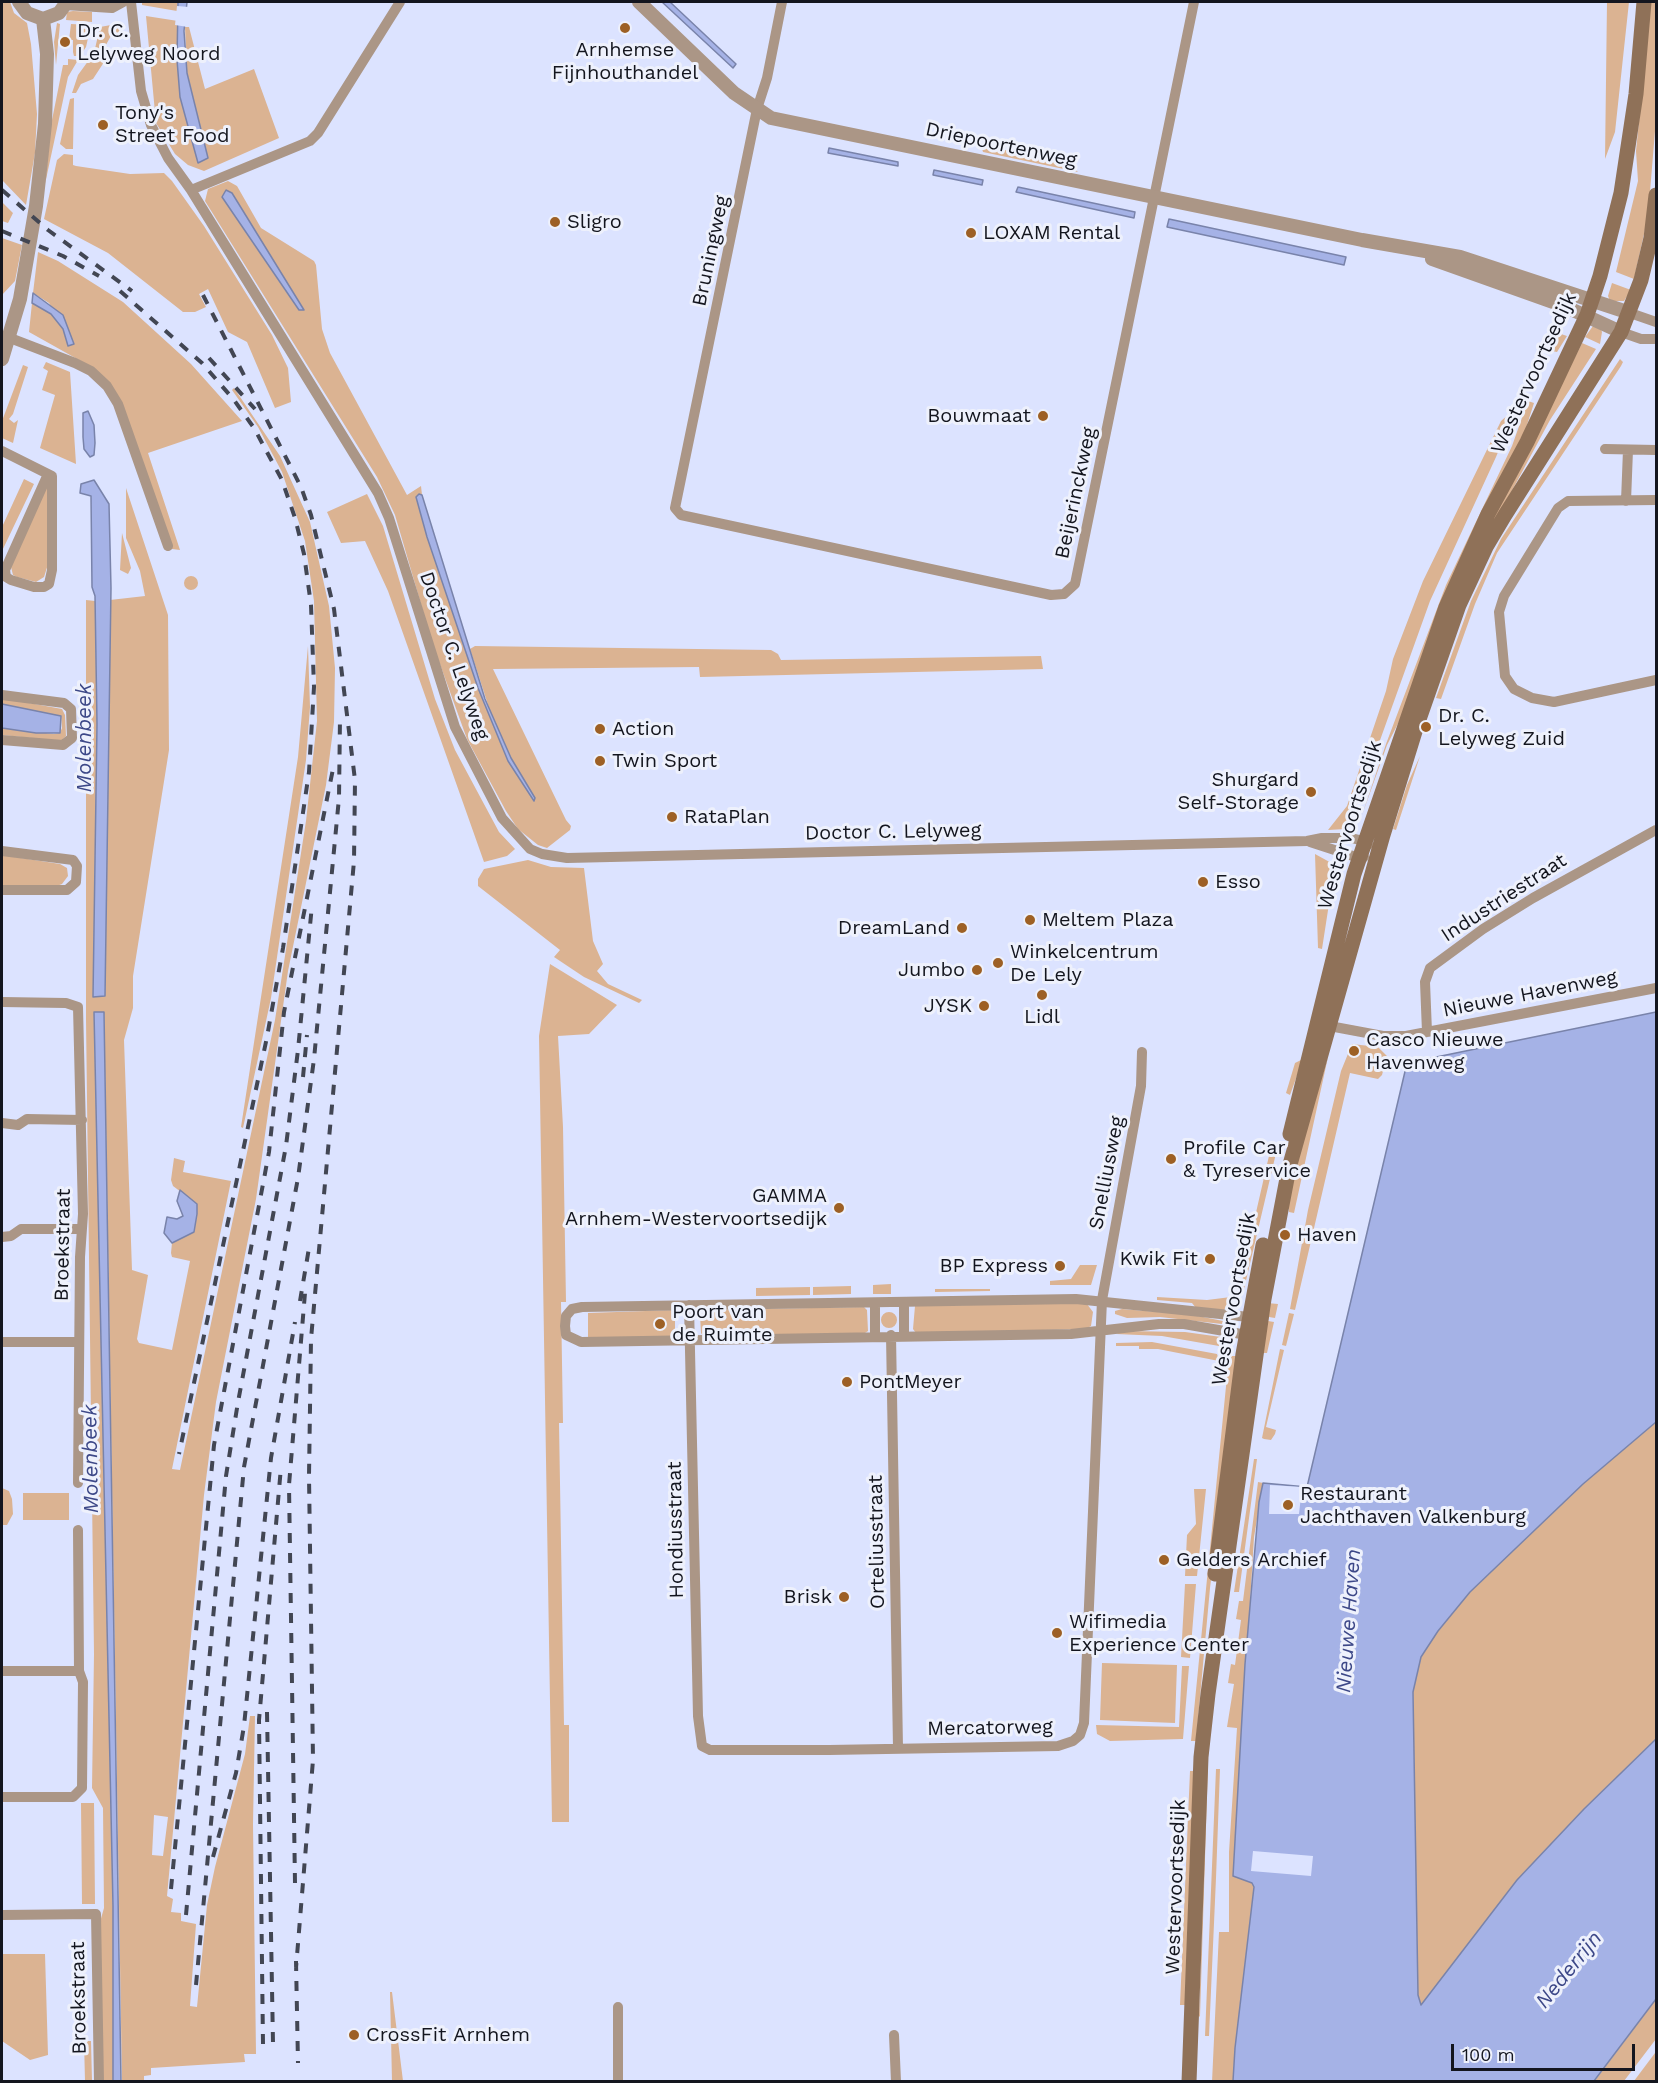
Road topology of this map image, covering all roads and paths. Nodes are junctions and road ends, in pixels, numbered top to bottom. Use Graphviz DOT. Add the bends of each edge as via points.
graph roads {
  1 [pos="19,2"];
  2 [pos="123,2"];
  3 [pos="131,2"];
  4 [pos="400,2"];
  5 [pos="639,2"];
  6 [pos="782,2"];
  7 [pos="1194,2"];
  8 [pos="1644,2"];
  9 [pos="66,3"];
  10 [pos="43,19"];
  11 [pos="757,109"];
  12 [pos="191,189"];
  13 [pos="1656,195"];
  14 [pos="1154,197"];
  15 [pos="1396,246"];
  16 [pos="1593,298"];
  17 [pos="1630,313"];
  18 [pos="1587,315"];
  19 [pos="1656,322"];
  20 [pos="1621,332"];
  21 [pos="10,338"];
  22 [pos="1656,339"];
  23 [pos="2,359"];
  24 [pos="1605,449"];
  25 [pos="1628,450"];
  26 [pos="1656,450"];
  27 [pos="2,451"];
  28 [pos="48,474"];
  29 [pos="1656,500"];
  30 [pos="1626,501"];
  31 [pos="675,508"];
  32 [pos="168,546"];
  33 [pos="1656,680"];
  34 [pos="2,695"];
  35 [pos="2,740"];
  36 [pos="1656,830"];
  37 [pos="1307,841"];
  38 [pos="1364,841"];
  39 [pos="2,850"];
  40 [pos="1377,854"];
  41 [pos="1359,858"];
  42 [pos="2,890"];
  43 [pos="1656,988"];
  44 [pos="2,1002"];
  45 [pos="1328,1026"];
  46 [pos="1427,1032"];
  47 [pos="1142,1052"];
  48 [pos="82,1120"];
  49 [pos="2,1123"];
  50 [pos="81,1229"];
  51 [pos="2,1237"];
  52 [pos="1102,1300"];
  53 [pos="904,1302"];
  54 [pos="874,1303"];
  55 [pos="689,1305"];
  56 [pos="1252,1327"];
  57 [pos="1101,1331"];
  58 [pos="891,1335"];
  59 [pos="904,1335"];
  60 [pos="875,1336"];
  61 [pos="690,1340"];
  62 [pos="2,1342"];
  63 [pos="80,1342"];
  64 [pos="78,1483"];
  65 [pos="78,1530"];
  66 [pos="2,1671"];
  67 [pos="79,1671"];
  68 [pos="698,1719"];
  69 [pos="898,1749"];
  70 [pos="2,1797"];
  71 [pos="2,1916"];
  72 [pos="618,2007"];
  73 [pos="894,2035"];
  74 [pos="99,2082"];
  75 [pos="618,2082"];
  76 [pos="896,2082"];
  77 [pos="1189,2082"];
  1 -- 10 [label="street" via="27,13"];
  2 -- 9 [label="street" via="112,8"];
  3 -- 12 [label="street, Doctor C. Lelyweg" via="141,91 151,125 168,158"];
  4 -- 12 [label="street" via="310,141"];
  5 -- 11 [label="street, Driepoortenweg" via="734,93"];
  6 -- 11 [label="street, Bruningweg"];
  7 -- 14 [label="street, Beijerinckweg"];
  8 -- 16 [label="main road, Westervoortsedijk" via="1636,94 1621,193"];
  9 -- 10 [label="street" via="56,15"];
  10 -- 21 [label="street" via="45,124 36,207"];
  11 -- 14 [label="street, Driepoortenweg" via="771,118"];
  11 -- 31 [label="street, Bruningweg"];
  12 -- 37 [label="street, Doctor C. Lelyweg" via="378,493 455,727 502,818 530,849 571,858"];
  13 -- 17 [label="main road, Westervoortsedijk" via="1652,238"];
  14 -- 15 [label="street, Driepoortenweg"];
  14 -- 31 [label="street, Beijerinckweg" via="1075,584 1064,594 1051,595 681,516"];
  15 -- 16 [label="street, Driepoortenweg" via="1460,257"];
  15 -- 18 [label="street, Driepoortenweg"];
  16 -- 17 [label="street, Driepoortenweg"];
  16 -- 18 [label="main road, Westervoortsedijk"];
  17 -- 19 [label="street"];
  17 -- 20 [label="main road, Westervoortsedijk"];
  18 -- 20 [label="street, Driepoortenweg"];
  18 -- 38 [label="main road, Westervoortsedijk" via="1458,576"];
  20 -- 22 [label="street"];
  20 -- 40 [label="main road, Westervoortsedijk" via="1505,515 1473,574 1417,725"];
  21 -- 23 [label="street"];
  21 -- 32 [label="street" via="75,363 107,386 118,404"];
  24 -- 25 [label="street"];
  25 -- 26 [label="street"];
  25 -- 30 [label="street"];
  27 -- 28 [label="street"];
  28 -- 28 [label="street" via="5,570 11,580 34,587 49,584 52,570 52,476"];
  29 -- 30 [label="street"];
  30 -- 33 [label="street" via="1568,501 1558,508 1504,596 1499,612 1505,676 1514,689 1554,702"];
  34 -- 35 [label="street" via="64,702 71,709 72,738 63,746"];
  36 -- 46 [label="street, Industriestraat" via="1533,898 1430,968 1425,982"];
  37 -- 38 [label="street, Doctor C. Lelyweg"];
  37 -- 41 [label="street, Doctor C. Lelyweg"];
  38 -- 40 [label="street"];
  38 -- 41 [label="main road, Westervoortsedijk"];
  39 -- 42 [label="street" via="73,860 77,866 76,882 67,890"];
  40 -- 41 [label="street"];
  40 -- 45 [label="main road, Westervoortsedijk"];
  41 -- 45 [label="main road, Westervoortsedijk"];
  43 -- 46 [label="street, Nieuwe Havenweg"];
  44 -- 48 [label="street, Broekstraat" via="66,1003 78,1007"];
  45 -- 46 [label="street, Nieuwe Havenweg" via="1396,1037"];
  45 -- 56 [label="main road, Westervoortsedijk" via="1289,1168"];
  47 -- 52 [label="street, Snelliusweg" via="1141,1086"];
  48 -- 49 [label="street" via="27,1119 18,1125"];
  48 -- 50 [label="street, Broekstraat"];
  50 -- 51 [label="street" via="21,1229"];
  50 -- 63 [label="street, Broekstraat"];
  52 -- 53 [label="street"];
  52 -- 56 [label="street"];
  52 -- 57 [label="street, Snelliusweg"];
  53 -- 54 [label="street"];
  53 -- 59 [label="street"];
  54 -- 55 [label="street"];
  54 -- 60 [label="street"];
  55 -- 61 [label="street"];
  55 -- 61 [label="street" via="582,1307 572,1309 565,1326 567,1335 581,1342"];
  56 -- 57 [label="street" via="1159,1324"];
  56 -- 77 [label="main road, Westervoortsedijk" via="1201,1757"];
  57 -- 59 [label="street"];
  57 -- 69 [label="street, Mercatorweg" via="1082,1730 1073,1741 1058,1746"];
  58 -- 59 [label="street"];
  58 -- 60 [label="street"];
  58 -- 69 [label="street, Orteliusstraat"];
  60 -- 61 [label="street"];
  61 -- 68 [label="street, Hondiusstraat"];
  62 -- 63 [label="street"];
  63 -- 64 [label="street, Broekstraat"];
  65 -- 67 [label="street"];
  66 -- 67 [label="street"];
  67 -- 70 [label="street" via="83,1682 82,1788 73,1797"];
  68 -- 69 [label="street, Mercatorweg" via="702,1746 710,1750"];
  71 -- 74 [label="street, Broekstraat" via="96,1914"];
  72 -- 75 [label="street"];
  73 -- 76 [label="street"];
}
